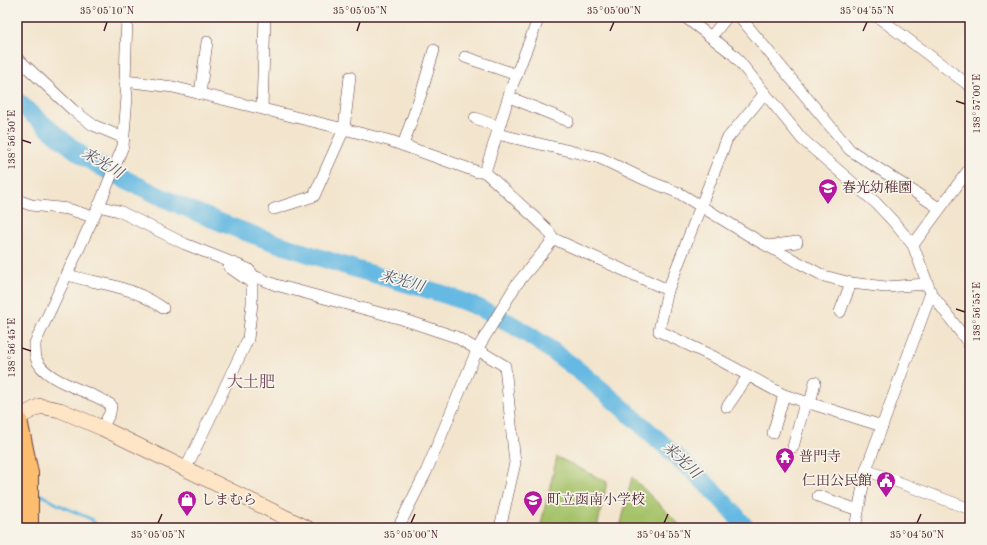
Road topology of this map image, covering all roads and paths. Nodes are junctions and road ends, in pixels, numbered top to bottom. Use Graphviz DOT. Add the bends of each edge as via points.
graph roads {
  1 [pos="127,17"];
  2 [pos="265,17"];
  3 [pos="538,17"];
  4 [pos="685,17"];
  5 [pos="727,17"];
  6 [pos="740,17"];
  7 [pos="878,17"];
  8 [pos="711,37"];
  9 [pos="207,42"];
  10 [pos="434,50"];
  11 [pos="465,57"];
  12 [pos="17,58"];
  13 [pos="517,75"];
  14 [pos="350,77"];
  15 [pos="125,81"];
  16 [pos="970,86"];
  17 [pos="765,93"];
  18 [pos="200,94"];
  19 [pos="509,97"];
  20 [pos="262,108"];
  21 [pos="474,118"];
  22 [pos="568,121"];
  23 [pos="344,129"];
  24 [pos="498,131"];
  25 [pos="123,142"];
  26 [pos="403,145"];
  27 [pos="970,168"];
  28 [pos="485,172"];
  29 [pos="17,200"];
  30 [pos="100,203"];
  31 [pos="701,207"];
  32 [pos="939,208"];
  33 [pos="274,209"];
  34 [pos="93,217"];
  35 [pos="554,239"];
  36 [pos="797,242"];
  37 [pos="913,245"];
  38 [pos="768,246"];
  39 [pos="217,258"];
  40 [pos="66,274"];
  41 [pos="851,283"];
  42 [pos="929,289"];
  43 [pos="668,290"];
  44 [pos="164,308"];
  45 [pos="840,312"];
  46 [pos="970,345"];
  47 [pos="478,348"];
  48 [pos="748,376"];
  49 [pos="815,382"];
  50 [pos="784,395"];
  51 [pos="807,403"];
  52 [pos="727,407"];
  53 [pos="17,419"];
  54 [pos="882,426"];
  55 [pos="102,428"];
  56 [pos="773,433"];
  57 [pos="793,447"];
  58 [pos="186,468"];
  59 [pos="866,470"];
  60 [pos="818,496"];
  61 [pos="970,509"];
  62 [pos="858,510"];
  63 [pos="28,528"];
  64 [pos="307,528"];
  65 [pos="398,528"];
  66 [pos="500,528"];
  67 [pos="855,528"];
  1 -- 15 [label="street"];
  2 -- 20 [label="street"];
  3 -- 13 [label="street"];
  4 -- 8 [label="street"];
  5 -- 8 [label="street"];
  6 -- 32 [label="street" via="850,150"];
  7 -- 16 [label="street"];
  8 -- 17 [label="street" via="734,55"];
  9 -- 18 [label="street"];
  10 -- 26 [label="street"];
  11 -- 13 [label="street"];
  12 -- 25 [label="street" via="73,110"];
  13 -- 19 [label="street"];
  14 -- 23 [label="street"];
  15 -- 18 [label="street" via="173,87"];
  15 -- 25 [label="street" via="127,97"];
  17 -- 31 [label="street" via="727,139"];
  17 -- 37 [label="street" via="802,139 876,203"];
  18 -- 20 [label="street"];
  19 -- 22 [label="street"];
  19 -- 24 [label="street"];
  20 -- 23 [label="street"];
  21 -- 24 [label="street"];
  23 -- 26 [label="street"];
  23 -- 33 [label="street" via="314,196"];
  24 -- 28 [label="street"];
  24 -- 31 [label="street" via="600,158 646,180 668,187"];
  25 -- 30 [label="street"];
  26 -- 28 [label="street" via="478,172"];
  27 -- 32 [label="street"];
  28 -- 35 [label="street" via="546,228"];
  29 -- 34 [label="street" via="31,205 68,209"];
  30 -- 34 [label="street"];
  30 -- 39 [label="street"];
  31 -- 38 [label="street"];
  31 -- 43 [label="street"];
  32 -- 37 [label="street"];
  34 -- 40 [label="street"];
  35 -- 43 [label="street"];
  35 -- 47 [label="street" via="510,294"];
  36 -- 38 [label="street"];
  37 -- 42 [label="street"];
  38 -- 41 [label="street" via="824,276"];
  39 -- 47 [label="street" via="248,269 254,276 276,285 402,319 456,337"];
  39 -- 58 [label="street" via="252,283 248,339"];
  40 -- 44 [label="street" via="81,280 121,288 148,298"];
  40 -- 55 [label="street" via="35,343 36,358 50,375 110,405 110,413"];
  41 -- 42 [label="street"];
  41 -- 45 [label="street"];
  42 -- 46 [label="street"];
  42 -- 54 [label="street"];
  43 -- 48 [label="street" via="658,328 660,332"];
  47 -- 65 [label="street" via="426,472"];
  47 -- 66 [label="street" via="505,366 515,463"];
  48 -- 50 [label="street"];
  48 -- 52 [label="street"];
  49 -- 51 [label="street"];
  50 -- 51 [label="street"];
  50 -- 56 [label="street"];
  51 -- 54 [label="street"];
  51 -- 57 [label="street"];
  53 -- 55 [label="street" via="40,406 51,407"];
  53 -- 63 [label="highway" via="28,473"];
  54 -- 59 [label="street"];
  55 -- 58 [label="street"];
  58 -- 64 [label="street"];
  59 -- 61 [label="street"];
  59 -- 62 [label="street"];
  60 -- 62 [label="street"];
  62 -- 67 [label="street"];
}
